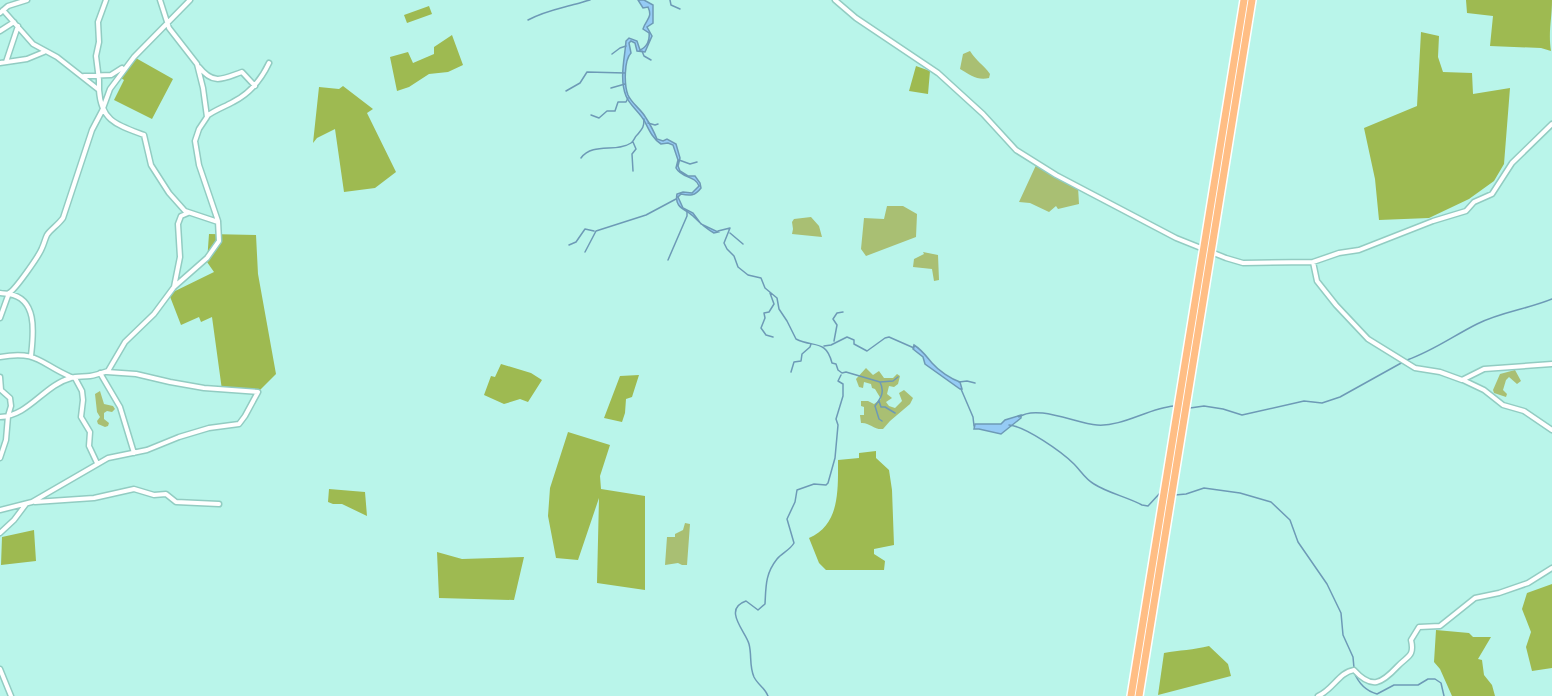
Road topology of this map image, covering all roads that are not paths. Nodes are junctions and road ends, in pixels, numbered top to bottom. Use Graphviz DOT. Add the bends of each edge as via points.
graph roads {
  1 [pos="27,0"];
  2 [pos="106,0"];
  3 [pos="190,0"];
  4 [pos="835,0"];
  5 [pos="1244,0"];
  6 [pos="1252,0"];
  7 [pos="160,1"];
  8 [pos="2,11"];
  9 [pos="14,22"];
  10 [pos="166,23"];
  11 [pos="18,26"];
  12 [pos="0,31"];
  13 [pos="45,52"];
  14 [pos="6,62"];
  15 [pos="0,63"];
  16 [pos="268,63"];
  17 [pos="128,64"];
  18 [pos="197,64"];
  19 [pos="82,76"];
  20 [pos="99,76"];
  21 [pos="255,86"];
  22 [pos="99,90"];
  23 [pos="102,111"];
  24 [pos="207,117"];
  25 [pos="1552,124"];
  26 [pos="188,212"];
  27 [pos="218,222"];
  28 [pos="1211,252"];
  29 [pos="1313,262"];
  30 [pos="174,287"];
  31 [pos="0,293"];
  32 [pos="9,293"];
  33 [pos="0,318"];
  34 [pos="31,356"];
  35 [pos="0,357"];
  36 [pos="1552,364"];
  37 [pos="106,372"];
  38 [pos="100,373"];
  39 [pos="0,377"];
  40 [pos="73,377"];
  41 [pos="1462,380"];
  42 [pos="8,416"];
  43 [pos="0,417"];
  44 [pos="1552,430"];
  45 [pos="134,453"];
  46 [pos="0,458"];
  47 [pos="97,463"];
  48 [pos="29,503"];
  49 [pos="219,504"];
  50 [pos="0,510"];
  51 [pos="0,533"];
  52 [pos="1552,568"];
  53 [pos="0,669"];
  54 [pos="11,696"];
  55 [pos="1131,696"];
  56 [pos="1139,696"];
  57 [pos="1318,696"];
  1 -- 8 [label="street"];
  2 -- 20 [label="street" via="98,22"];
  3 -- 10 [label="street"];
  4 -- 28 [label="street" via="938,73 1017,150 1078,187"];
  5 -- 55 [label="highway"];
  6 -- 28 [label="highway"];
  7 -- 10 [label="street"];
  8 -- 9 [label="street"];
  9 -- 11 [label="street"];
  9 -- 12 [label="street"];
  10 -- 17 [label="street"];
  10 -- 18 [label="street"];
  11 -- 13 [label="street"];
  11 -- 14 [label="street"];
  13 -- 14 [label="street"];
  13 -- 19 [label="street"];
  14 -- 15 [label="street"];
  16 -- 21 [label="street"];
  17 -- 20 [label="street" via="112,75"];
  17 -- 23 [label="street" via="110,89"];
  18 -- 21 [label="street" via="218,79 242,72"];
  18 -- 24 [label="street"];
  19 -- 20 [label="street"];
  19 -- 22 [label="street"];
  20 -- 22 [label="street"];
  21 -- 24 [label="street"];
  22 -- 23 [label="street"];
  23 -- 26 [label="street" via="127,129 144,135 156,173 169,194"];
  23 -- 32 [label="street" via="63,218 49,232 37,257"];
  24 -- 27 [label="street" via="196,138 196,150"];
  25 -- 29 [label="street" via="1512,163 1492,194 1473,202 1466,211 1359,250"];
  26 -- 27 [label="street"];
  26 -- 30 [label="street" via="178,224 180,257"];
  27 -- 30 [label="street" via="219,241 207,258"];
  28 -- 29 [label="street" via="1243,263"];
  28 -- 56 [label="highway"];
  29 -- 41 [label="street" via="1317,281 1368,339 1415,368"];
  30 -- 37 [label="street" via="154,314 125,342"];
  31 -- 32 [label="street"];
  32 -- 33 [label="street"];
  32 -- 34 [label="street" via="23,302 32,316"];
  34 -- 35 [label="street"];
  34 -- 40 [label="street"];
  36 -- 41 [label="street" via="1484,369"];
  37 -- 38 [label="street"];
  37 -- 45 [label="street" via="204,388 258,392 238,424 209,428"];
  38 -- 40 [label="street"];
  38 -- 45 [label="street" via="120,407"];
  39 -- 42 [label="street" via="1,390 10,398"];
  40 -- 42 [label="street"];
  40 -- 47 [label="street" via="82,391 81,417 90,432 89,446"];
  41 -- 44 [label="street" via="1503,405 1524,411"];
  42 -- 43 [label="street"];
  42 -- 46 [label="street"];
  45 -- 47 [label="street"];
  47 -- 48 [label="street"];
  48 -- 49 [label="street" via="94,498 134,489 166,494 177,502"];
  48 -- 50 [label="street"];
  48 -- 51 [label="street"];
  52 -- 57 [label="street" via="1528,583 1475,598 1440,626 1419,627 1411,640 1410,657 1386,679 1371,682 1354,670 1349,671"];
  53 -- 54 [label="street"];
}
